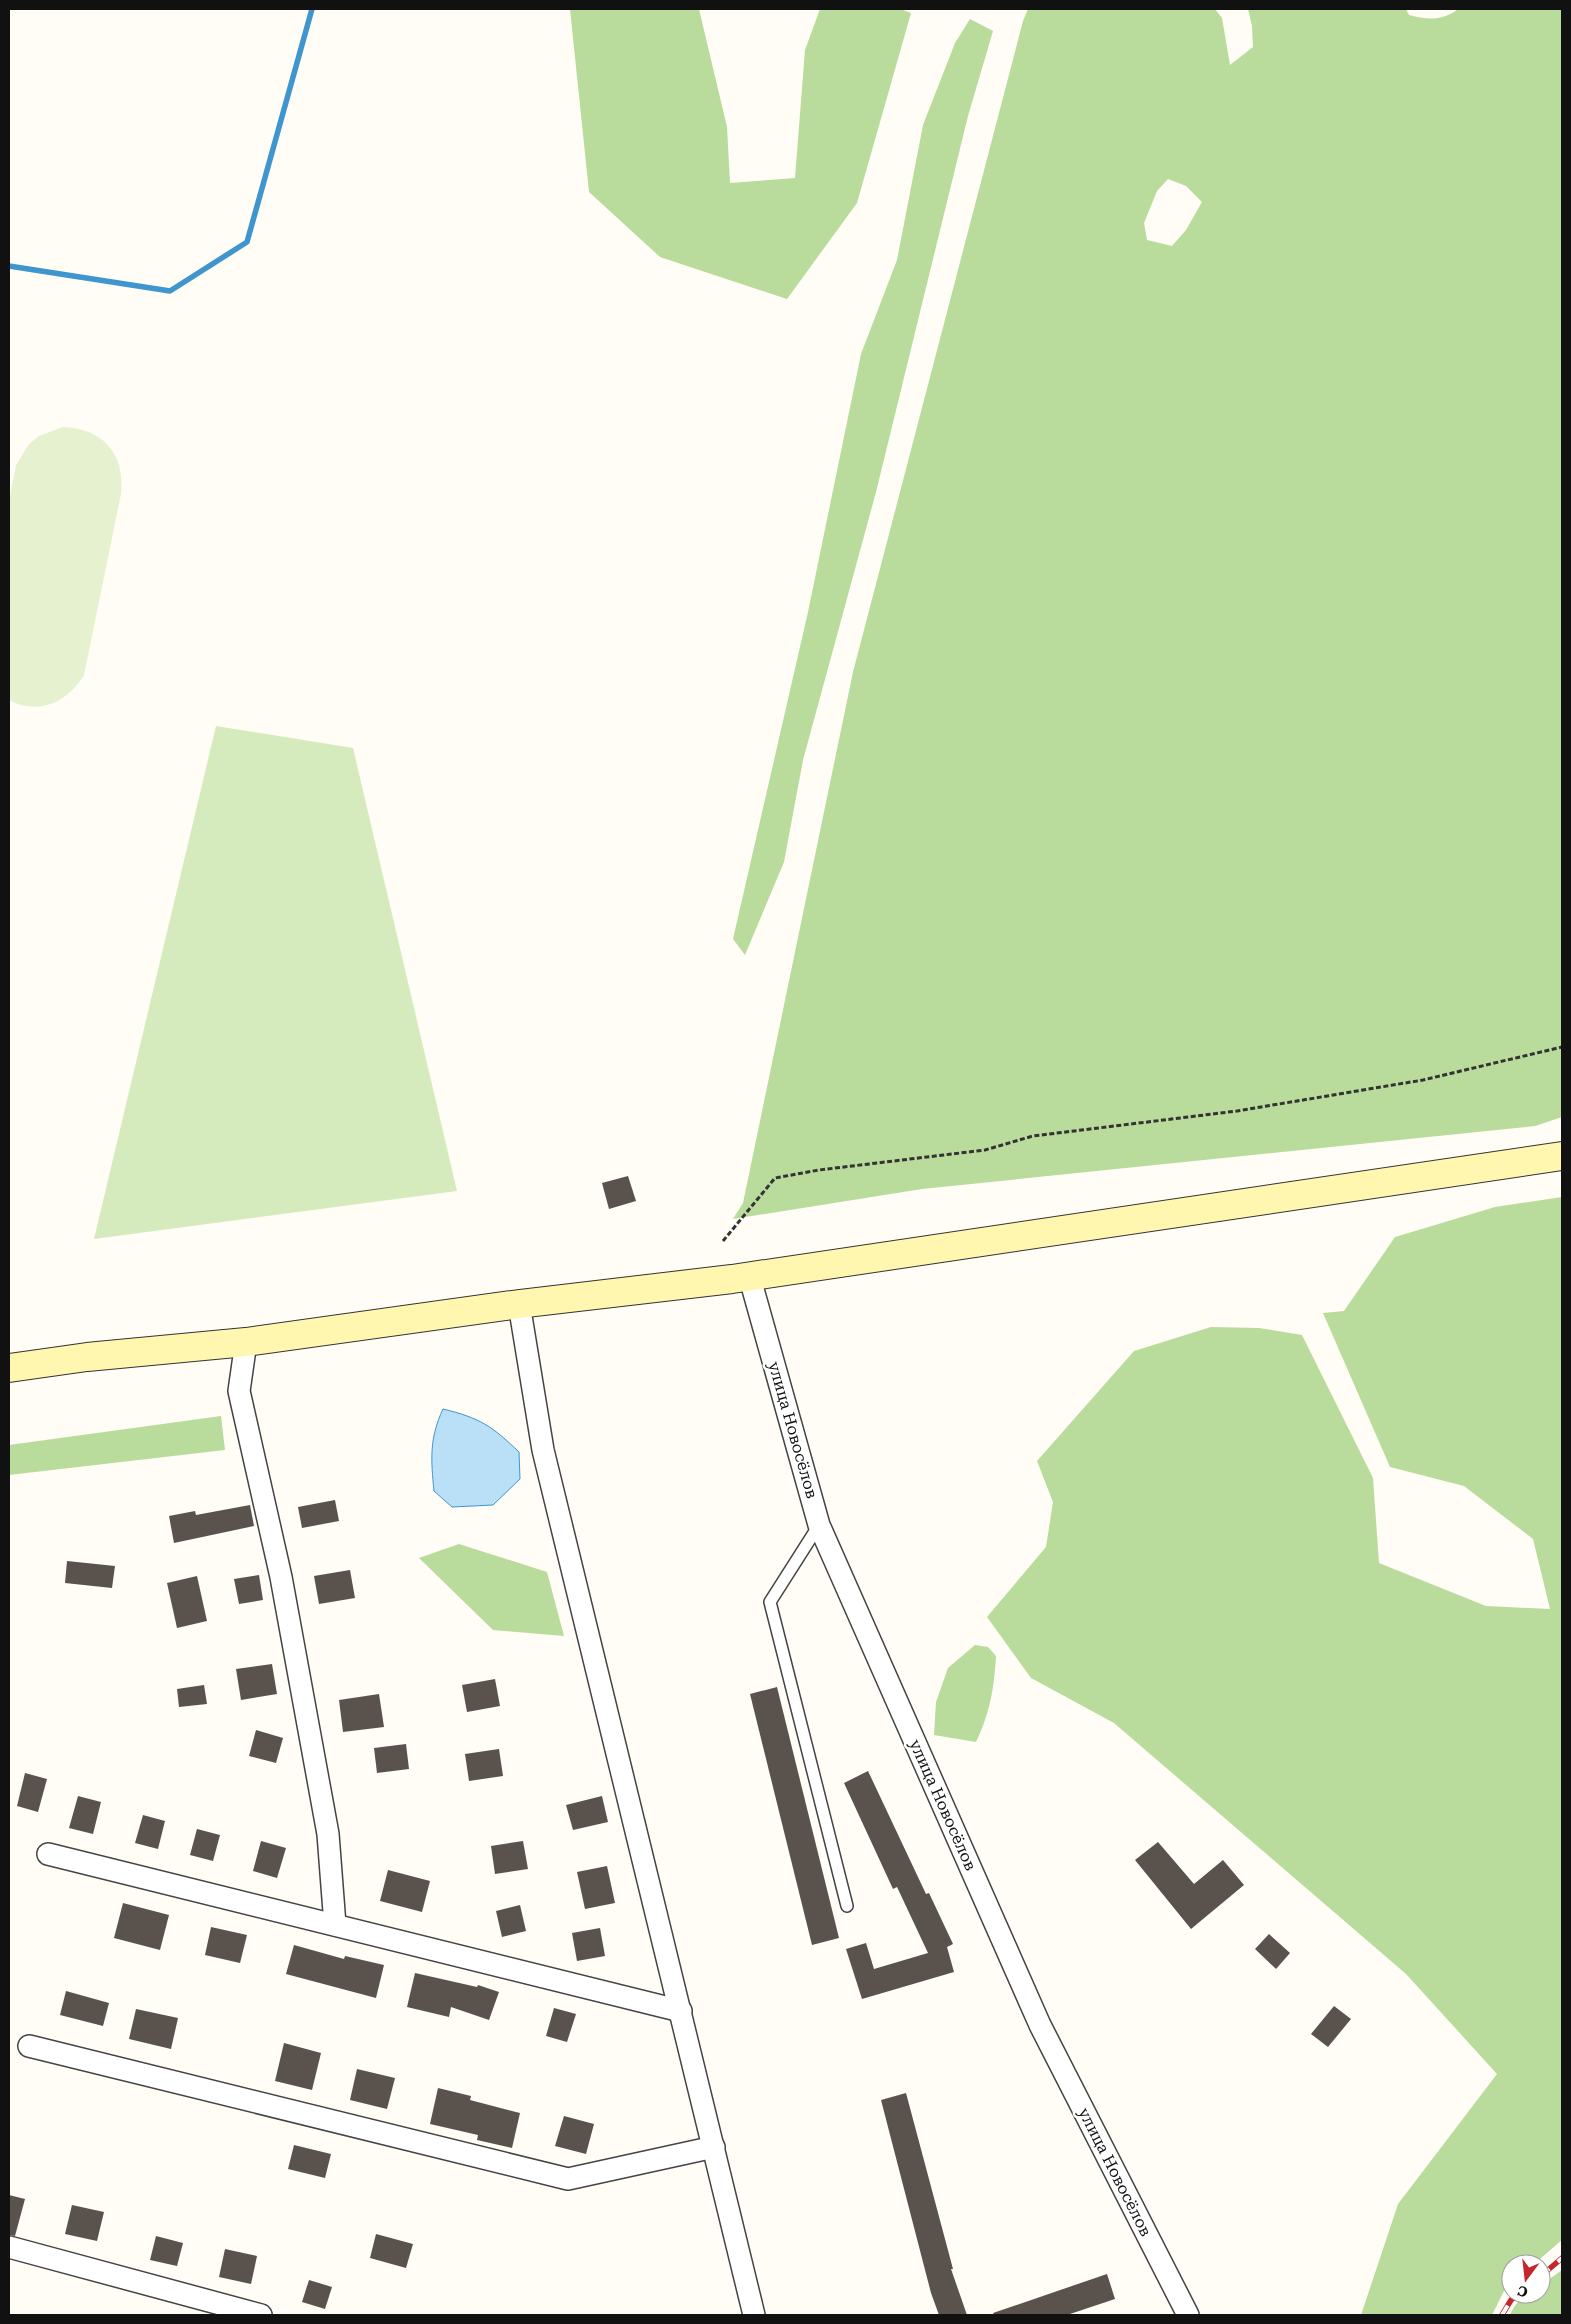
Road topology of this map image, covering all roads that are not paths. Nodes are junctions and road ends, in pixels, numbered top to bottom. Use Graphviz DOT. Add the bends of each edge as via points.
graph roads {
  1 [pos="1562,1156"];
  2 [pos="750,1275"];
  3 [pos="519,1304"];
  4 [pos="246,1342"];
  5 [pos="9,1368"];
  6 [pos="819,1525"];
  7 [pos="48,1854"];
  8 [pos="847,1906"];
  9 [pos="335,1925"];
  10 [pos="681,2011"];
  11 [pos="28,2046"];
  12 [pos="714,2147"];
  13 [pos="9,2247"];
  14 [pos="1184,2314"];
  15 [pos="261,2315"];
  16 [pos="754,2315"];
  1 -- 2 [label="street"];
  2 -- 3 [label="street"];
  2 -- 6 [label="street, улица Новосёлов"];
  3 -- 4 [label="street"];
  3 -- 10 [label="street" via="544,1450"];
  4 -- 5 [label="street"];
  4 -- 9 [label="street" via="239,1391 281,1577 328,1834"];
  6 -- 8 [label="lane" via="770,1602"];
  6 -- 14 [label="street, улица Новосёлов" via="1040,2025"];
  7 -- 9 [label="street"];
  9 -- 10 [label="street"];
  10 -- 12 [label="street"];
  11 -- 12 [label="street" via="568,2179"];
  12 -- 16 [label="street"];
  13 -- 15 [label="street"];
}
